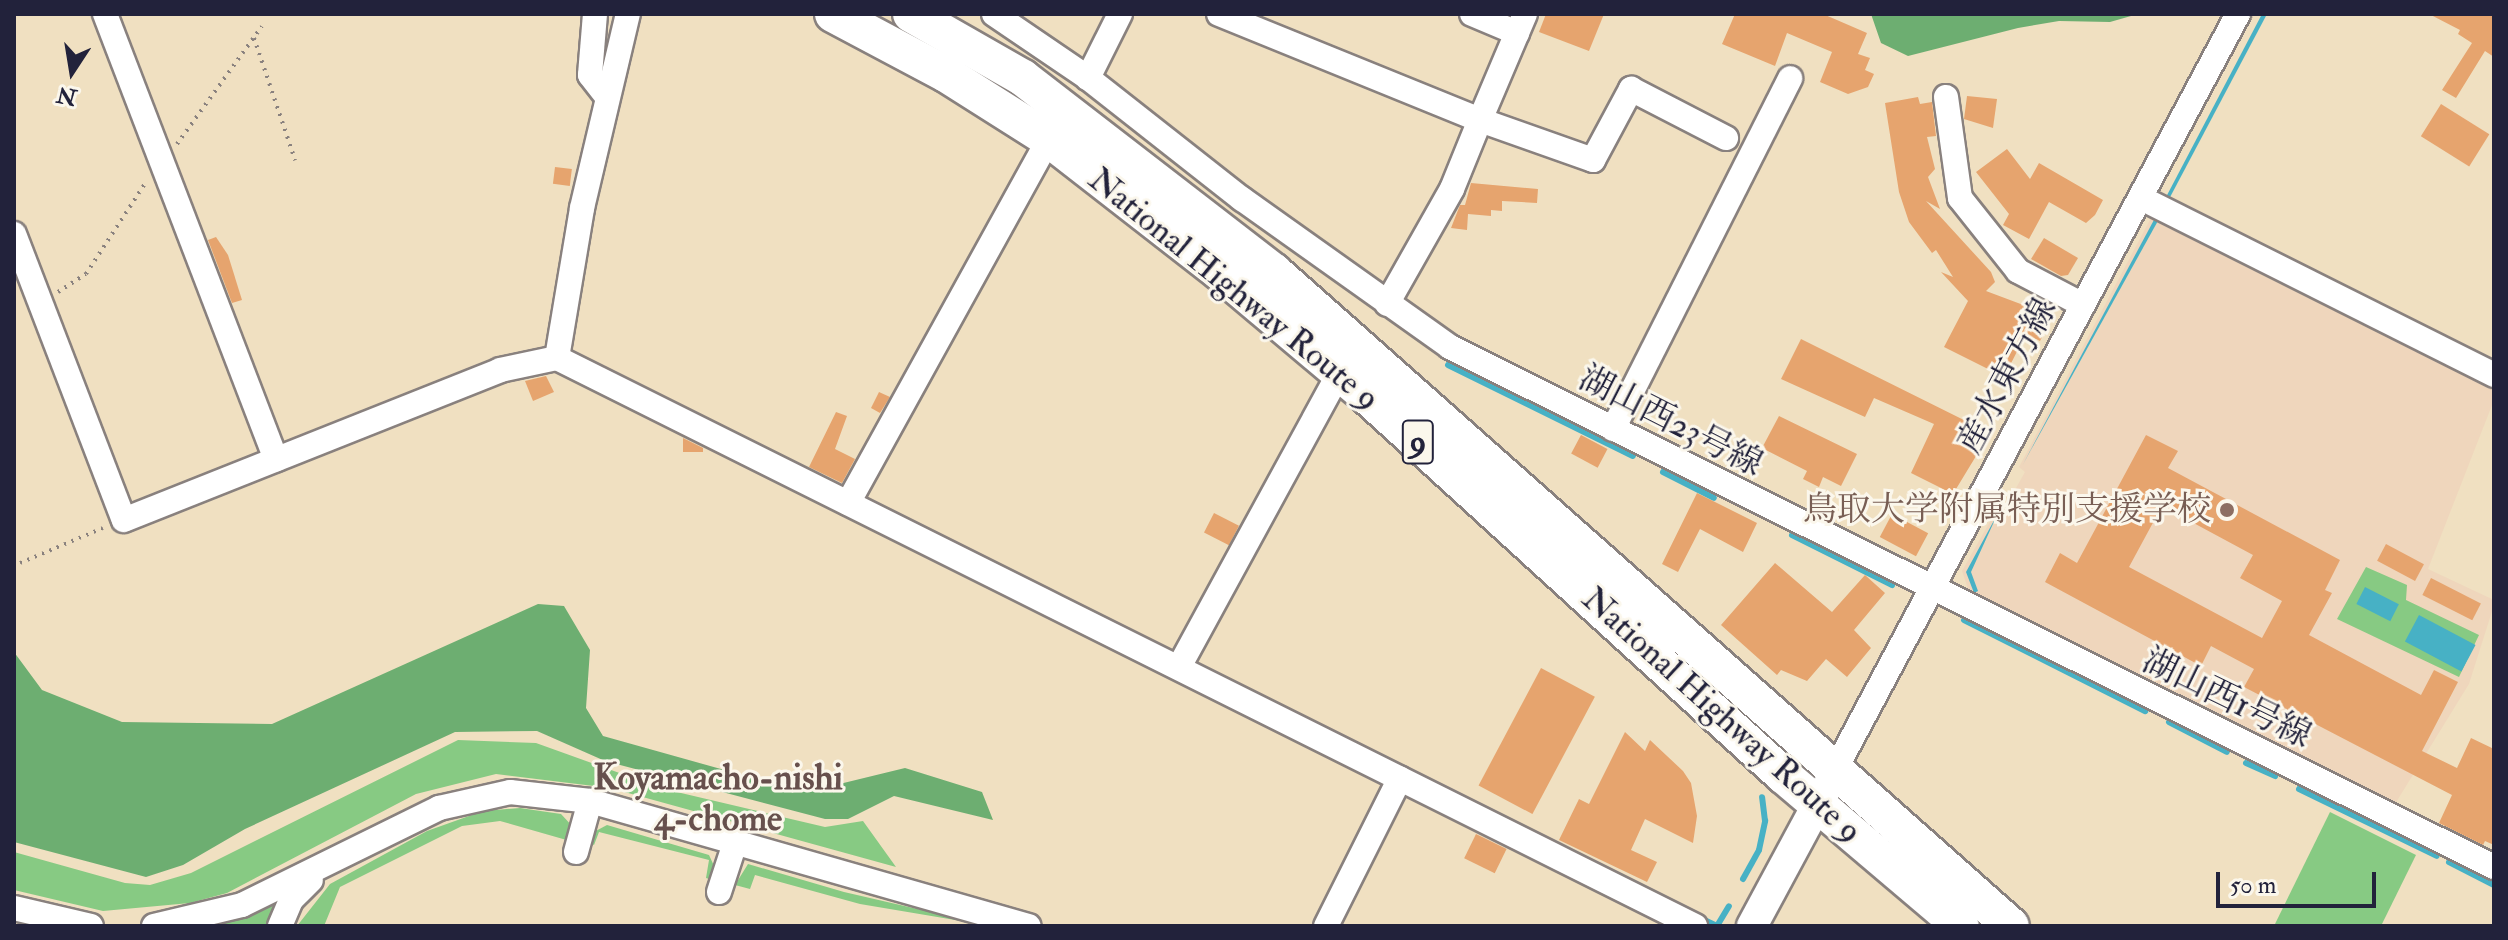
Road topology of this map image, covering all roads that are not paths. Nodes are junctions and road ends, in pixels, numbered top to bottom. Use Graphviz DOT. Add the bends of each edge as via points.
graph roads {
  1 [pos="105,14"];
  2 [pos="595,14"];
  3 [pos="628,14"];
  4 [pos="833,14"];
  5 [pos="911,14"];
  6 [pos="994,14"];
  7 [pos="1120,14"];
  8 [pos="1219,14"];
  9 [pos="1472,14"];
  10 [pos="2238,14"];
  11 [pos="1521,23"];
  12 [pos="1088,78"];
  13 [pos="1790,78"];
  14 [pos="607,97"];
  15 [pos="1946,97"];
  16 [pos="1480,120"];
  17 [pos="1726,138"];
  18 [pos="1049,139"];
  19 [pos="2141,198"];
  20 [pos="14,234"];
  21 [pos="1387,304"];
  22 [pos="2083,305"];
  23 [pos="557,358"];
  24 [pos="1339,374"];
  25 [pos="2494,375"];
  26 [pos="1613,429"];
  27 [pos="276,459"];
  28 [pos="848,503"];
  29 [pos="1930,590"];
  30 [pos="1179,667"];
  31 [pos="1835,770"];
  32 [pos="1400,778"];
  33 [pos="590,801"];
  34 [pos="1819,802"];
  35 [pos="735,843"];
  36 [pos="576,852"];
  37 [pos="328,866"];
  38 [pos="2494,867"];
  39 [pos="719,892"];
  40 [pos="14,908"];
  41 [pos="91,926"];
  42 [pos="154,926"];
  43 [pos="280,926"];
  44 [pos="1029,926"];
  45 [pos="1326,926"];
  46 [pos="1695,926"];
  47 [pos="1752,926"];
  48 [pos="1961,926"];
  49 [pos="2011,926"];
  1 -- 27 [label="street"];
  2 -- 14 [label="street" via="590,75"];
  3 -- 14 [label="street"];
  4 -- 18 [label="highway, National Highway Route 9 / 9" via="946,74"];
  5 -- 31 [label="highway, National Highway Route 9 / 9" via="1023,78 1274,272"];
  6 -- 12 [label="street, 湖山西23号線"];
  7 -- 12 [label="street"];
  8 -- 16 [label="street"];
  9 -- 11 [label="street"];
  10 -- 19 [label="street, 産水東方線"];
  11 -- 16 [label="street"];
  12 -- 21 [label="street, 湖山西23号線"];
  13 -- 26 [label="street"];
  14 -- 23 [label="street"];
  15 -- 22 [label="street" via="1960,198 2018,271"];
  16 -- 17 [label="street" via="1593,160 1631,89"];
  16 -- 21 [label="street" via="1452,189"];
  18 -- 24 [label="highway, National Highway Route 9 / 9" via="1221,273"];
  18 -- 28 [label="street"];
  19 -- 22 [label="street, 産水東方線"];
  19 -- 25 [label="street"];
  20 -- 27 [label="street" via="124,520"];
  21 -- 26 [label="street, 湖山西23号線" via="1450,347"];
  22 -- 29 [label="street, 産水東方線"];
  23 -- 27 [label="street" via="500,370"];
  23 -- 28 [label="street"];
  24 -- 30 [label="street"];
  24 -- 34 [label="highway, National Highway Route 9 / 9"];
  26 -- 29 [label="street, 湖山西23号線"];
  28 -- 30 [label="street"];
  29 -- 31 [label="street, 産水東方線"];
  29 -- 38 [label="street, 湖山西1号線"];
  30 -- 32 [label="street"];
  31 -- 34 [label="main road"];
  31 -- 49 [label="highway, National Highway Route 9 / 9"];
  32 -- 45 [label="street"];
  32 -- 46 [label="street"];
  33 -- 35 [label="street"];
  33 -- 36 [label="street"];
  33 -- 37 [label="street" via="523,792 470,798 425,814"];
  34 -- 47 [label="main road"];
  34 -- 48 [label="highway, National Highway Route 9 / 9"];
  35 -- 39 [label="street"];
  35 -- 44 [label="street"];
  37 -- 42 [label="street" via="222,912"];
  37 -- 43 [label="street" via="291,900"];
  40 -- 41 [label="street"];
}
